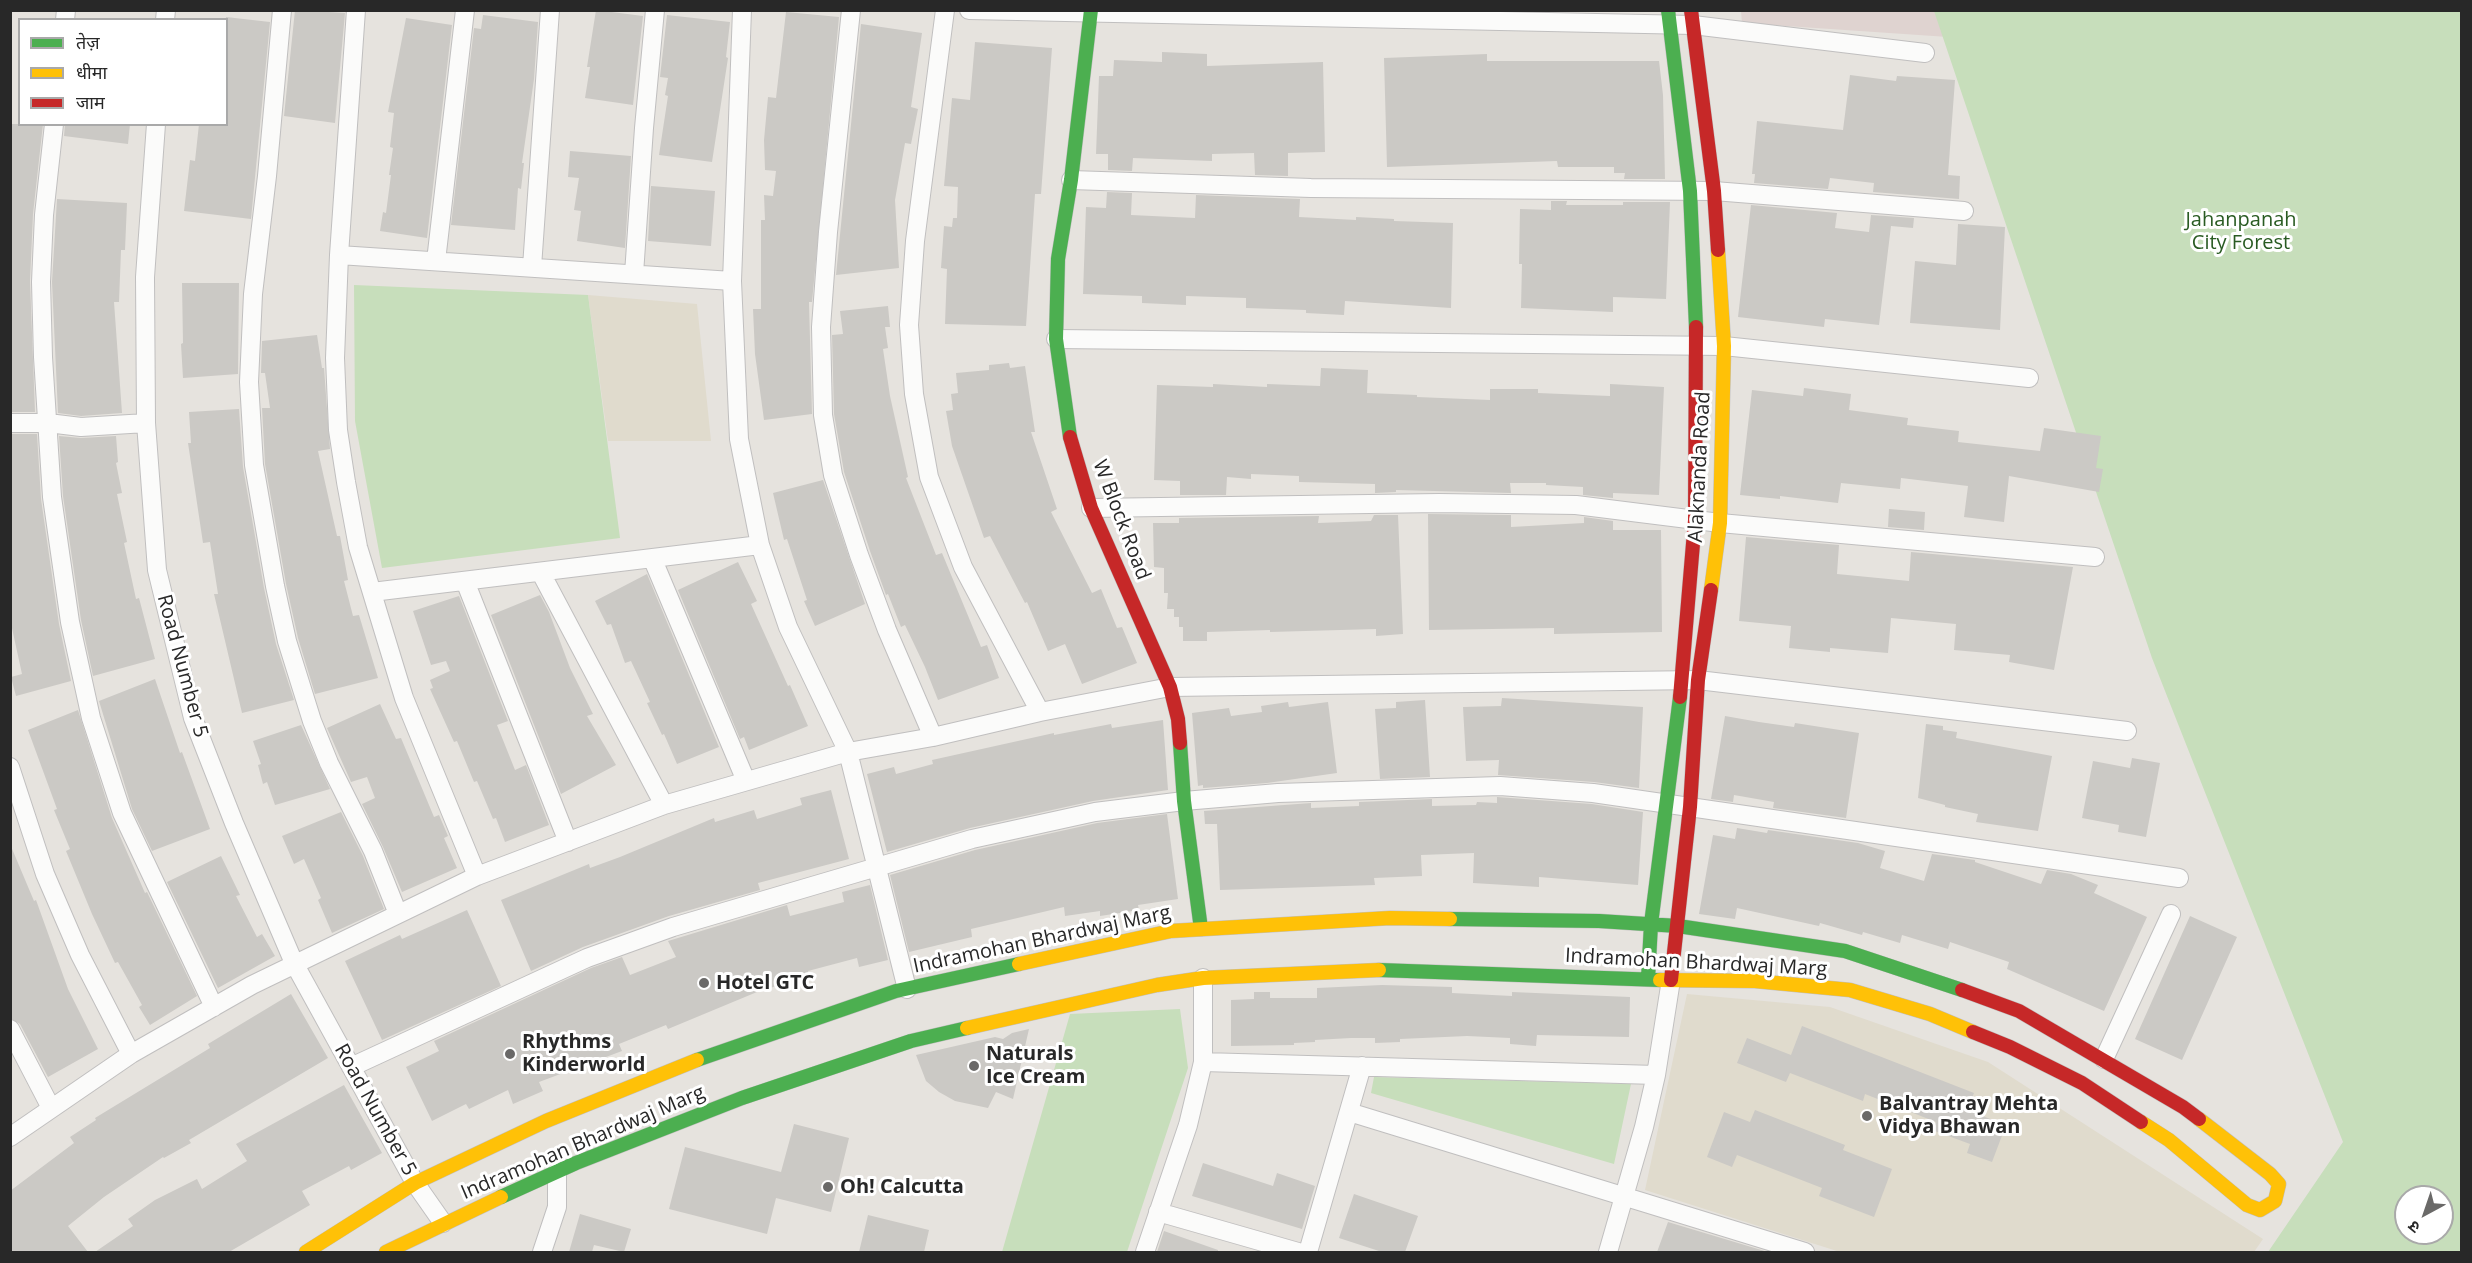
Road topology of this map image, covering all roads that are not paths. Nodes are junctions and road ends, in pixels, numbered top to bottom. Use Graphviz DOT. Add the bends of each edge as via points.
graph roads {
  1 [pos="282,10"];
  2 [pos="356,10"];
  3 [pos="465,10"];
  4 [pos="550,10"];
  5 [pos="655,10"];
  6 [pos="742,10"];
  7 [pos="851,10"];
  8 [pos="945,10"];
  9 [pos="969,10"];
  10 [pos="1091,12"];
  11 [pos="1669,17"];
  12 [pos="1692,18"];
  13 [pos="1925,53"];
  14 [pos="54,126"];
  15 [pos="156,126"];
  16 [pos="1071,180"];
  17 [pos="1690,191"];
  18 [pos="1714,191"];
  19 [pos="1964,211"];
  20 [pos="339,255"];
  21 [pos="436,261"];
  22 [pos="532,267"];
  23 [pos="634,274"];
  24 [pos="732,281"];
  25 [pos="1056,339"];
  26 [pos="1697,345"];
  27 [pos="1724,346"];
  28 [pos="2029,378"];
  29 [pos="10,423"];
  30 [pos="48,423"];
  31 [pos="146,423"];
  32 [pos="1091,508"];
  33 [pos="1695,520"];
  34 [pos="1719,523"];
  35 [pos="760,545"];
  36 [pos="2095,557"];
  37 [pos="653,560"];
  38 [pos="541,573"];
  39 [pos="465,581"];
  40 [pos="372,592"];
  41 [pos="1690,680"];
  42 [pos="1170,687"];
  43 [pos="1040,712"];
  44 [pos="2127,731"];
  45 [pos="933,737"];
  46 [pos="848,752"];
  47 [pos="10,767"];
  48 [pos="746,781"];
  49 [pos="1184,801"];
  50 [pos="1668,804"];
  51 [pos="664,805"];
  52 [pos="1690,807"];
  53 [pos="568,842"];
  54 [pos="875,867"];
  55 [pos="477,876"];
  56 [pos="2179,878"];
  57 [pos="398,914"];
  58 [pos="2170,914"];
  59 [pos="1651,924"];
  60 [pos="1678,926"];
  61 [pos="1201,929"];
  62 [pos="294,963"];
  63 [pos="1203,978"];
  64 [pos="1648,979"];
  65 [pos="1671,980"];
  66 [pos="908,988"];
  67 [pos="214,1007"];
  68 [pos="10,1029"];
  69 [pos="131,1054"];
  70 [pos="2104,1059"];
  71 [pos="1203,1062"];
  72 [pos="1362,1066"];
  73 [pos="351,1067"];
  74 [pos="1656,1075"];
  75 [pos="51,1108"];
  76 [pos="1349,1112"];
  77 [pos="10,1137"];
  78 [pos="557,1172"];
  79 [pos="415,1183"];
  80 [pos="1623,1196"];
  81 [pos="1158,1212"];
  82 [pos="443,1223"];
  83 [pos="306,1252"];
  84 [pos="386,1252"];
  85 [pos="542,1252"];
  86 [pos="1145,1252"];
  87 [pos="1298,1252"];
  88 [pos="1308,1252"];
  89 [pos="1608,1252"];
  90 [pos="1801,1252"];
  1 -- 57 [label="street" via="253,294 249,382 254,465 285,630 312,721"];
  2 -- 20 [label="street"];
  3 -- 21 [label="street"];
  4 -- 22 [label="street"];
  5 -- 23 [label="street"];
  6 -- 24 [label="street"];
  7 -- 45 [label="street" via="823,303 823,415 833,475 859,555"];
  8 -- 43 [label="street" via="915,242 909,325 914,394 929,477 963,567"];
  9 -- 10 [label="street"];
  10 -- 11 [label="street"];
  10 -- 16 [label="street, W Block Road"];
  11 -- 12 [label="street"];
  11 -- 17 [label="street"];
  12 -- 13 [label="street"];
  12 -- 18 [label="street, Alaknanda Road"];
  14 -- 30 [label="street" via="41,282"];
  15 -- 31 [label="street, Road Number 5" via="145,277"];
  16 -- 17 [label="street" via="1311,188"];
  16 -- 25 [label="street, W Block Road" via="1058,259"];
  17 -- 18 [label="street"];
  17 -- 26 [label="street"];
  18 -- 19 [label="street"];
  18 -- 27 [label="street, Alaknanda Road"];
  20 -- 21 [label="street"];
  20 -- 40 [label="street" via="334,358 338,430 358,547"];
  21 -- 22 [label="street"];
  22 -- 23 [label="street"];
  23 -- 24 [label="street"];
  24 -- 35 [label="street" via="739,440"];
  25 -- 26 [label="street"];
  25 -- 32 [label="street, W Block Road" via="1067,427"];
  26 -- 27 [label="street"];
  26 -- 33 [label="street"];
  27 -- 28 [label="street"];
  27 -- 34 [label="street, Alaknanda Road"];
  29 -- 30 [label="street"];
  30 -- 31 [label="street" via="81,427"];
  30 -- 67 [label="street" via="52,497 70,622 91,718 122,813"];
  31 -- 62 [label="street, Road Number 5" via="157,570 193,718"];
  32 -- 33 [label="street" via="1564,505"];
  32 -- 42 [label="street, W Block Road"];
  33 -- 34 [label="street"];
  33 -- 41 [label="street"];
  34 -- 36 [label="street"];
  34 -- 41 [label="street, Alaknanda Road"];
  35 -- 37 [label="street"];
  35 -- 46 [label="street" via="788,627"];
  37 -- 38 [label="street"];
  37 -- 48 [label="street"];
  38 -- 39 [label="street"];
  38 -- 51 [label="street"];
  39 -- 40 [label="street"];
  39 -- 53 [label="street"];
  40 -- 55 [label="street" via="404,698"];
  41 -- 42 [label="street"];
  41 -- 44 [label="street"];
  41 -- 50 [label="street"];
  41 -- 52 [label="street, Alaknanda Road"];
  42 -- 43 [label="street"];
  42 -- 49 [label="street, W Block Road" via="1178,719"];
  43 -- 45 [label="street"];
  45 -- 46 [label="street"];
  46 -- 48 [label="street"];
  46 -- 54 [label="street"];
  47 -- 69 [label="street" via="45,874"];
  48 -- 51 [label="street"];
  49 -- 50 [label="street" via="1278,793 1500,786"];
  49 -- 54 [label="street" via="1095,812 972,839"];
  49 -- 61 [label="street, W Block Road"];
  50 -- 52 [label="street"];
  50 -- 59 [label="street"];
  51 -- 53 [label="street"];
  52 -- 56 [label="street"];
  52 -- 60 [label="street, Alaknanda Road"];
  53 -- 55 [label="street"];
  54 -- 66 [label="street"];
  54 -- 73 [label="street" via="673,927 587,958"];
  55 -- 57 [label="street"];
  57 -- 62 [label="street"];
  58 -- 70 [label="street"];
  59 -- 60 [label="street, Indramohan Bhardwaj Marg"];
  59 -- 61 [label="street, Indramohan Bhardwaj Marg" via="1390,918"];
  59 -- 64 [label="street"];
  60 -- 65 [label="street, Alaknanda Road"];
  60 -- 70 [label="street, Indramohan Bhardwaj Marg" via="1845,951 2019,1011"];
  61 -- 66 [label="street, Indramohan Bhardwaj Marg" via="1171,931"];
  62 -- 67 [label="street"];
  62 -- 73 [label="street, Road Number 5"];
  63 -- 64 [label="street, Indramohan Bhardwaj Marg" via="1382,970"];
  63 -- 71 [label="street"];
  63 -- 78 [label="street, Indramohan Bhardwaj Marg" via="912,1041 741,1098"];
  64 -- 65 [label="street, Indramohan Bhardwaj Marg"];
  65 -- 70 [label="street, Indramohan Bhardwaj Marg" via="1755,981 1850,990 1930,1014 2010,1047 2082,1083 2169,1140 2247,1206 2260,1210 2275,1201 2279,1185 2270,1174 2183,1107"];
  65 -- 74 [label="street"];
  66 -- 79 [label="street, Indramohan Bhardwaj Marg" via="695,1062 546,1121"];
  67 -- 69 [label="street"];
  68 -- 75 [label="street"];
  69 -- 75 [label="street"];
  71 -- 72 [label="street"];
  71 -- 81 [label="street" via="1188,1125"];
  72 -- 74 [label="street"];
  72 -- 76 [label="street"];
  73 -- 79 [label="street, Road Number 5"];
  74 -- 80 [label="street"];
  75 -- 77 [label="street"];
  76 -- 80 [label="street"];
  76 -- 88 [label="street"];
  78 -- 82 [label="street, Indramohan Bhardwaj Marg"];
  78 -- 85 [label="street" via="557,1207"];
  79 -- 82 [label="street, Road Number 5"];
  79 -- 83 [label="street, Indramohan Bhardwaj Marg"];
  80 -- 89 [label="street"];
  80 -- 90 [label="street"];
  81 -- 86 [label="street"];
  81 -- 87 [label="street"];
  82 -- 84 [label="street, Indramohan Bhardwaj Marg"];
}
